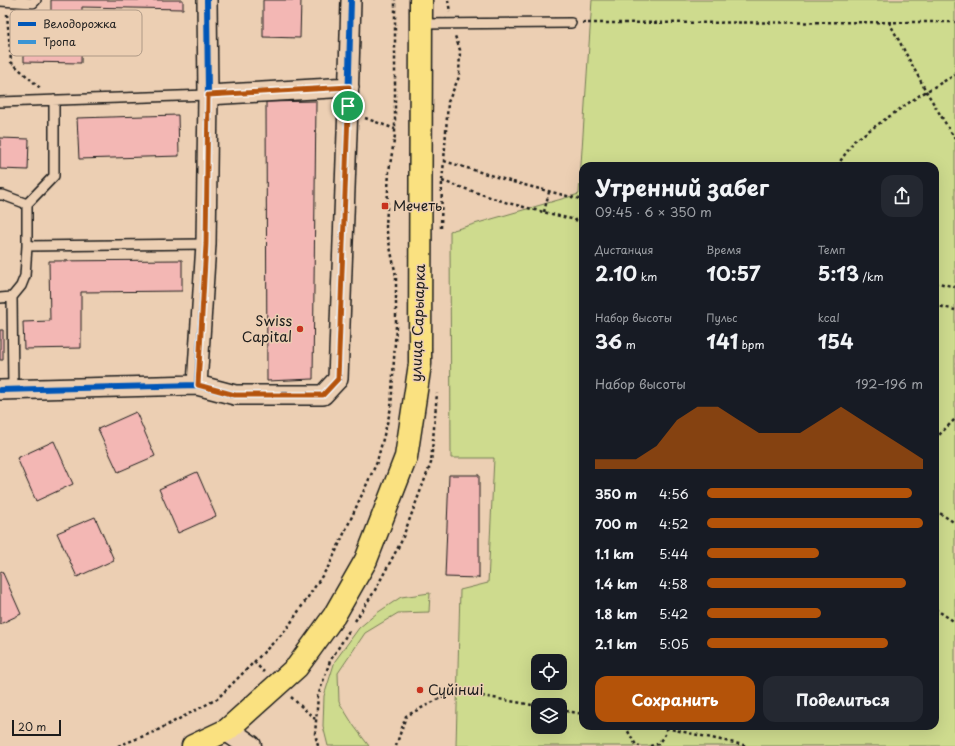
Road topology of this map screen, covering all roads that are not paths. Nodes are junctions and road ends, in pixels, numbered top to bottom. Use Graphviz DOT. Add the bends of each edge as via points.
graph roads {
  1 [pos="36,0"];
  2 [pos="207,0"];
  3 [pos="351,0"];
  4 [pos="421,0"];
  5 [pos="3,1"];
  6 [pos="571,23"];
  7 [pos="421,24"];
  8 [pos="349,87"];
  9 [pos="208,95"];
  10 [pos="54,100"];
  11 [pos="0,102"];
  12 [pos="0,195"];
  13 [pos="27,204"];
  14 [pos="206,244"];
  15 [pos="27,246"];
  16 [pos="12,297"];
  17 [pos="0,298"];
  18 [pos="198,385"];
  19 [pos="6,390"];
  20 [pos="227,730"];
  21 [pos="193,746"];
  22 [pos="250,746"];
  1 -- 5 [label="lane" via="33,3"];
  2 -- 9 [label="street"];
  3 -- 8 [label="street"];
  4 -- 7 [label="main road, улица Сарыарка"];
  6 -- 7 [label="lane"];
  7 -- 20 [label="main road, улица Сарыарка" via="420,364 406,457 366,560 334,616 297,667"];
  8 -- 9 [label="street"];
  8 -- 18 [label="street" via="338,379 323,395 235,395"];
  9 -- 10 [label="lane"];
  9 -- 14 [label="street"];
  10 -- 11 [label="lane"];
  10 -- 13 [label="lane" via="54,176"];
  12 -- 13 [label="lane"];
  13 -- 15 [label="lane"];
  14 -- 15 [label="lane"];
  14 -- 18 [label="street"];
  15 -- 16 [label="lane" via="25,276"];
  16 -- 17 [label="lane"];
  16 -- 19 [label="lane"];
  18 -- 19 [label="street"];
  20 -- 21 [label="main road, улица Сарыарка"];
  20 -- 22 [label="main road"];
}
